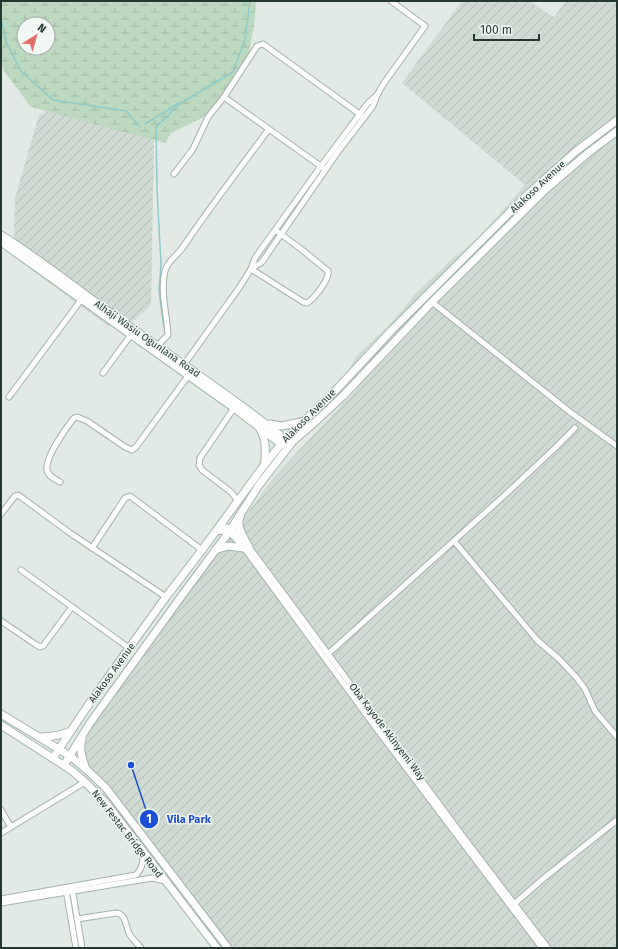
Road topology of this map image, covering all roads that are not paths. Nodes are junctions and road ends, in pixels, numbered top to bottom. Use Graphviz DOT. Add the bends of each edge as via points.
graph roads {
  1 [pos="391,1"];
  2 [pos="224,97"];
  3 [pos="362,116"];
  4 [pos="617,120"];
  5 [pos="269,129"];
  6 [pos="617,131"];
  7 [pos="321,166"];
  8 [pos="326,170"];
  9 [pos="174,174"];
  10 [pos="275,230"];
  11 [pos="281,234"];
  12 [pos="1,235"];
  13 [pos="1,242"];
  14 [pos="251,269"];
  15 [pos="80,300"];
  16 [pos="432,302"];
  17 [pos="133,333"];
  18 [pos="157,346"];
  19 [pos="182,368"];
  20 [pos="104,373"];
  21 [pos="188,376"];
  22 [pos="9,397"];
  23 [pos="234,408"];
  24 [pos="305,420"];
  25 [pos="260,423"];
  26 [pos="575,428"];
  27 [pos="287,443"];
  28 [pos="617,446"];
  29 [pos="265,464"];
  30 [pos="60,482"];
  31 [pos="238,501"];
  32 [pos="247,504"];
  33 [pos="1,514"];
  34 [pos="218,529"];
  35 [pos="231,530"];
  36 [pos="454,542"];
  37 [pos="246,547"];
  38 [pos="92,548"];
  39 [pos="202,550"];
  40 [pos="215,550"];
  41 [pos="21,570"];
  42 [pos="166,597"];
  43 [pos="72,607"];
  44 [pos="1,621"];
  45 [pos="129,648"];
  46 [pos="329,653"];
  47 [pos="1,714"];
  48 [pos="1,725"];
  49 [pos="72,730"];
  50 [pos="84,734"];
  51 [pos="617,737"];
  52 [pos="39,738"];
  53 [pos="59,749"];
  54 [pos="70,756"];
  55 [pos="53,758"];
  56 [pos="64,765"];
  57 [pos="86,769"];
  58 [pos="85,782"];
  59 [pos="1,810"];
  60 [pos="617,820"];
  61 [pos="11,827"];
  62 [pos="1,833"];
  63 [pos="143,851"];
  64 [pos="165,881"];
  65 [pos="72,889"];
  66 [pos="66,890"];
  67 [pos="1,898"];
  68 [pos="1,904"];
  69 [pos="513,905"];
  70 [pos="77,919"];
  71 [pos="76,948"];
  72 [pos="82,948"];
  73 [pos="141,948"];
  74 [pos="217,948"];
  75 [pos="228,948"];
  76 [pos="542,948"];
  77 [pos="548,948"];
  1 -- 3 [label="street" via="425,26 377,95 371,99"];
  2 -- 3 [label="street" via="257,46 263,44"];
  2 -- 5 [label="street"];
  2 -- 9 [label="street" via="208,117 193,149"];
  3 -- 7 [label="street"];
  3 -- 8 [label="street"];
  4 -- 24 [label="street, Alakoso Avenue" via="575,152 524,199"];
  5 -- 7 [label="street"];
  5 -- 18 [label="street" via="168,264 164,285 168,335"];
  6 -- 16 [label="street, Alakoso Avenue" via="546,189"];
  7 -- 8 [label="street"];
  7 -- 10 [label="street"];
  8 -- 11 [label="street"];
  10 -- 11 [label="street"];
  10 -- 14 [label="street" via="255,258"];
  11 -- 14 [label="street" via="262,262"];
  11 -- 14 [label="street" via="328,271 328,276 315,297 307,303 303,302"];
  12 -- 17 [label="street, Alhaji Wasiu Ogunlana Road"];
  13 -- 15 [label="street, Alhaji Wasiu Ogunlana Road"];
  14 -- 19 [label="street"];
  15 -- 17 [label="street, Alhaji Wasiu Ogunlana Road"];
  15 -- 22 [label="street"];
  16 -- 27 [label="street, Alakoso Avenue" via="343,396 314,423"];
  16 -- 28 [label="street"];
  17 -- 18 [label="street, Alhaji Wasiu Ogunlana Road"];
  17 -- 19 [label="street, Alhaji Wasiu Ogunlana Road"];
  17 -- 20 [label="street"];
  18 -- 19 [label="street, Alhaji Wasiu Ogunlana Road"];
  19 -- 21 [label="street, Alhaji Wasiu Ogunlana Road"];
  19 -- 25 [label="street, Alhaji Wasiu Ogunlana Road"];
  21 -- 23 [label="street, Alhaji Wasiu Ogunlana Road"];
  21 -- 30 [label="street" via="132,450 87,421 74,418 54,448 46,469 50,476"];
  23 -- 25 [label="street, Alhaji Wasiu Ogunlana Road"];
  23 -- 31 [label="street" via="200,458 199,465"];
  24 -- 25 [label="street" via="282,426"];
  24 -- 27 [label="street, Alakoso Avenue"];
  25 -- 27 [label="street, Alhaji Wasiu Ogunlana Road" via="279,434"];
  25 -- 29 [label="street" via="265,440"];
  26 -- 36 [label="street"];
  27 -- 29 [label="street, Alakoso Avenue"];
  27 -- 32 [label="street, Alakoso Avenue"];
  29 -- 31 [label="street, Alakoso Avenue"];
  31 -- 34 [label="street, Alakoso Avenue"];
  32 -- 35 [label="street, Alakoso Avenue"];
  32 -- 37 [label="street" via="239,520"];
  33 -- 38 [label="street" via="15,496 18,496"];
  34 -- 35 [label="street"];
  34 -- 39 [label="street, Alakoso Avenue"];
  35 -- 37 [label="street, Oba Kayode Akinyemi Way"];
  35 -- 40 [label="street, Alakoso Avenue"];
  36 -- 46 [label="street"];
  36 -- 51 [label="street" via="537,640 576,677 585,689 595,711"];
  37 -- 40 [label="street" via="228,546"];
  37 -- 46 [label="street, Oba Kayode Akinyemi Way"];
  37 -- 69 [label="street, Oba Kayode Akinyemi Way" via="376,728"];
  38 -- 39 [label="street" via="125,498 130,496"];
  38 -- 42 [label="street"];
  39 -- 42 [label="street, Alakoso Avenue"];
  40 -- 50 [label="street, Alakoso Avenue"];
  41 -- 43 [label="street"];
  42 -- 45 [label="street, Alakoso Avenue"];
  43 -- 44 [label="street" via="43,646 35,644"];
  43 -- 45 [label="street"];
  45 -- 49 [label="street, Alakoso Avenue"];
  46 -- 69 [label="street, Oba Kayode Akinyemi Way"];
  47 -- 52 [label="street"];
  48 -- 55 [label="street, New Festac Bridge Road"];
  49 -- 52 [label="street" via="62,735"];
  49 -- 53 [label="street, Alakoso Avenue"];
  50 -- 54 [label="street, Alakoso Avenue"];
  50 -- 57 [label="street" via="80,746"];
  52 -- 53 [label="street"];
  53 -- 54 [label="street"];
  53 -- 55 [label="street, Alakoso Avenue"];
  54 -- 56 [label="street, Alakoso Avenue"];
  54 -- 57 [label="street"];
  55 -- 56 [label="street, New Festac Bridge Road"];
  56 -- 58 [label="street, New Festac Bridge Road"];
  57 -- 75 [label="street" via="118,803"];
  58 -- 61 [label="street"];
  58 -- 63 [label="street, New Festac Bridge Road" via="107,804"];
  59 -- 61 [label="street"];
  60 -- 69 [label="street"];
  61 -- 62 [label="street"];
  63 -- 64 [label="street, New Festac Bridge Road"];
  63 -- 65 [label="street" via="143,865 136,875"];
  64 -- 65 [label="street" via="152,878"];
  64 -- 74 [label="street, New Festac Bridge Road"];
  65 -- 66 [label="street"];
  65 -- 70 [label="street"];
  66 -- 67 [label="street"];
  66 -- 68 [label="street"];
  66 -- 71 [label="street"];
  69 -- 76 [label="street, Oba Kayode Akinyemi Way"];
  69 -- 77 [label="street, Oba Kayode Akinyemi Way"];
  70 -- 72 [label="street"];
  70 -- 73 [label="street" via="120,913 129,934"];
}
